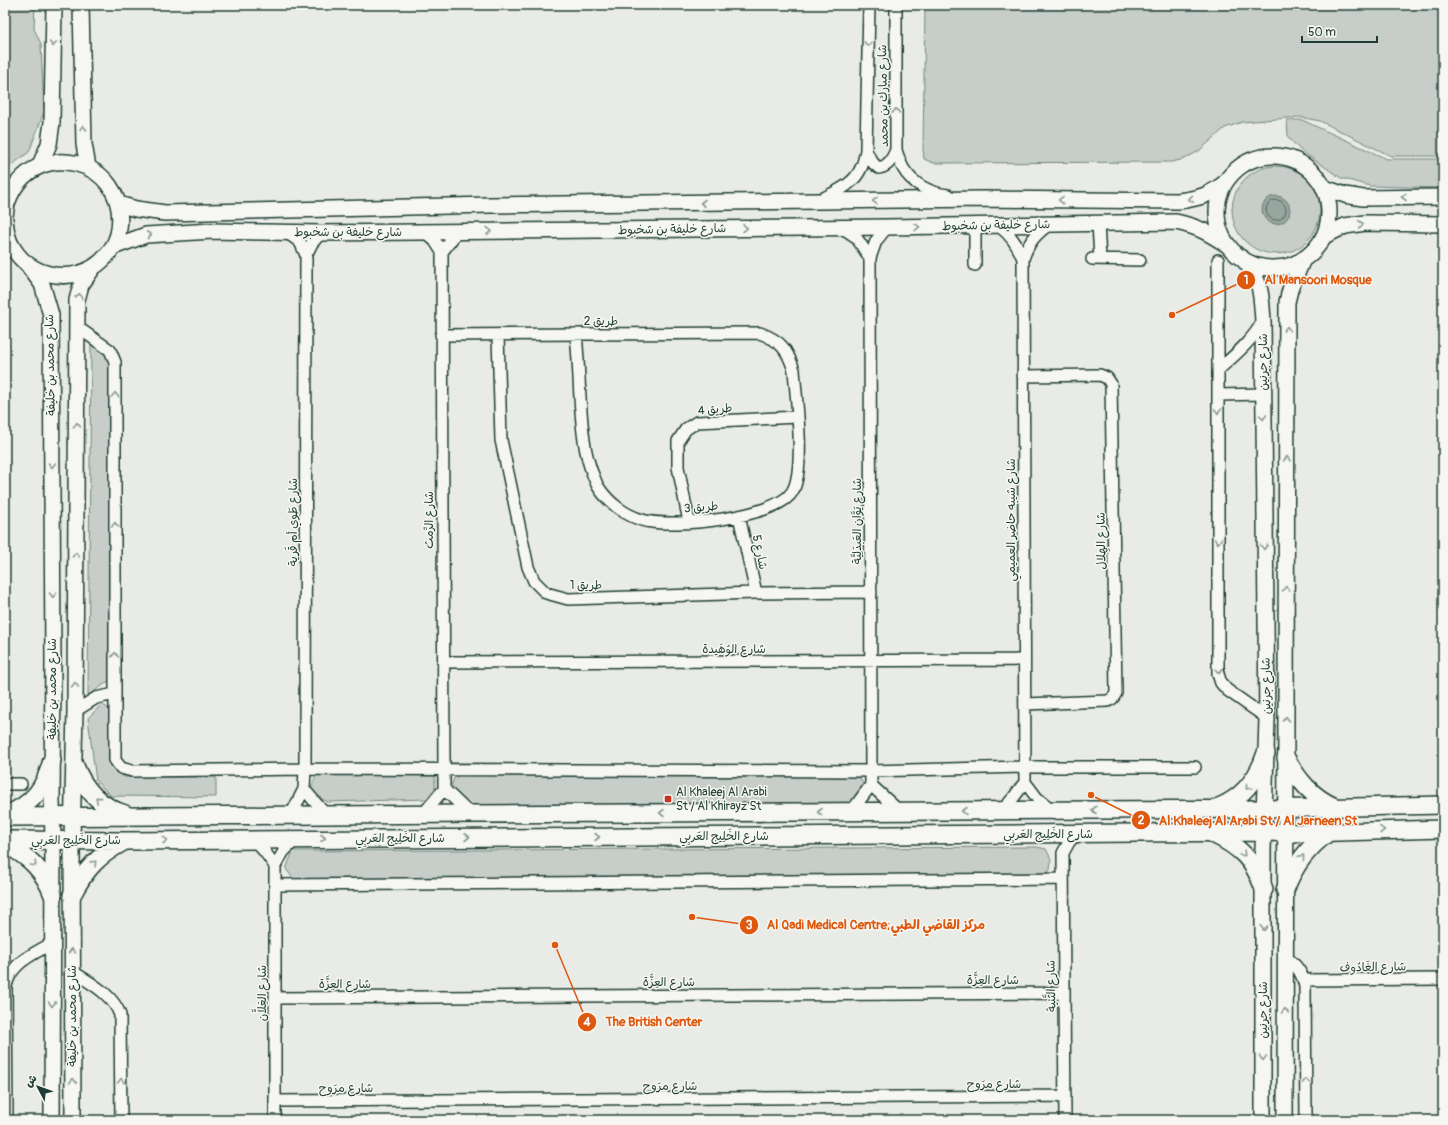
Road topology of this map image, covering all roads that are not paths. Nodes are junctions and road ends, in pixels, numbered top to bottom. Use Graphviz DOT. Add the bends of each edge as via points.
graph roads {
  1 [pos="54,5"];
  2 [pos="81,5"];
  3 [pos="869,5"];
  4 [pos="896,5"];
  5 [pos="866,150"];
  6 [pos="896,150"];
  7 [pos="40,165"];
  8 [pos="88,166"];
  9 [pos="1225,183"];
  10 [pos="1325,188"];
  11 [pos="1443,197"];
  12 [pos="982,199"];
  13 [pos="817,202"];
  14 [pos="118,204"];
  15 [pos="6,207"];
  16 [pos="5,219"];
  17 [pos="1050,224"];
  18 [pos="1098,224"];
  19 [pos="1443,224"];
  20 [pos="975,226"];
  21 [pos="999,226"];
  22 [pos="841,227"];
  23 [pos="887,227"];
  24 [pos="424,231"];
  25 [pos="458,231"];
  26 [pos="286,232"];
  27 [pos="321,233"];
  28 [pos="1324,236"];
  29 [pos="9,246"];
  30 [pos="1229,246"];
  31 [pos="113,247"];
  32 [pos="442,252"];
  33 [pos="306,255"];
  34 [pos="870,258"];
  35 [pos="1023,258"];
  36 [pos="1242,258"];
  37 [pos="1303,259"];
  38 [pos="1140,260"];
  39 [pos="1218,260"];
  40 [pos="27,264"];
  41 [pos="975,265"];
  42 [pos="93,268"];
  43 [pos="1263,321"];
  44 [pos="77,327"];
  45 [pos="760,333"];
  46 [pos="576,334"];
  47 [pos="441,335"];
  48 [pos="498,335"];
  49 [pos="1218,344"];
  50 [pos="1241,350"];
  51 [pos="1218,370"];
  52 [pos="1023,376"];
  53 [pos="1218,394"];
  54 [pos="1262,394"];
  55 [pos="797,418"];
  56 [pos="739,516"];
  57 [pos="689,522"];
  58 [pos="870,592"];
  59 [pos="756,593"];
  60 [pos="1024,660"];
  61 [pos="871,661"];
  62 [pos="443,662"];
  63 [pos="114,694"];
  64 [pos="1024,704"];
  65 [pos="75,711"];
  66 [pos="1267,718"];
  67 [pos="1266,754"];
  68 [pos="1286,758"];
  69 [pos="52,760"];
  70 [pos="75,766"];
  71 [pos="1025,767"];
  72 [pos="1195,767"];
  73 [pos="305,769"];
  74 [pos="444,770"];
  75 [pos="872,771"];
  76 [pos="1025,782"];
  77 [pos="5,784"];
  78 [pos="21,784"];
  79 [pos="871,785"];
  80 [pos="304,789"];
  81 [pos="444,789"];
  82 [pos="1443,805"];
  83 [pos="1217,808"];
  84 [pos="1337,808"];
  85 [pos="1264,809"];
  86 [pos="1286,809"];
  87 [pos="1052,810"];
  88 [pos="899,811"];
  89 [pos="1002,811"];
  90 [pos="851,812"];
  91 [pos="423,814"];
  92 [pos="470,814"];
  93 [pos="291,815"];
  94 [pos="326,815"];
  95 [pos="5,816"];
  96 [pos="52,816"];
  97 [pos="72,816"];
  98 [pos="133,816"];
  99 [pos="1442,829"];
  100 [pos="1264,832"];
  101 [pos="1329,832"];
  102 [pos="1211,833"];
  103 [pos="1285,833"];
  104 [pos="1045,834"];
  105 [pos="1077,834"];
  106 [pos="253,839"];
  107 [pos="296,839"];
  108 [pos="5,840"];
  109 [pos="53,840"];
  110 [pos="72,840"];
  111 [pos="126,840"];
  112 [pos="5,844"];
  113 [pos="1063,853"];
  114 [pos="275,866"];
  115 [pos="1063,879"];
  116 [pos="275,885"];
  117 [pos="1264,889"];
  118 [pos="1285,890"];
  119 [pos="72,894"];
  120 [pos="53,895"];
  121 [pos="52,942"];
  122 [pos="1285,957"];
  123 [pos="72,971"];
  124 [pos="1443,979"];
  125 [pos="1304,980"];
  126 [pos="1064,993"];
  127 [pos="275,998"];
  128 [pos="1064,1096"];
  129 [pos="275,1101"];
  130 [pos="7,1120"];
  131 [pos="52,1120"];
  132 [pos="73,1120"];
  133 [pos="121,1120"];
  134 [pos="276,1120"];
  135 [pos="1065,1120"];
  136 [pos="1263,1120"];
  137 [pos="1285,1120"];
  138 [pos="1306,1120"];
  1 -- 7 [label="main road, one-way" via="52,122 49,144"];
  8 -- 2 [label="main road, one-way" via="84,144"];
  3 -- 5 [label="street, شارع مبارك بن محمد, one-way"];
  6 -- 4 [label="street, شارع مبارك بن محمد, one-way"];
  5 -- 6 [label="street" via="870,160 878,168 889,163"];
  5 -- 13 [label="street, شارع مبارك بن محمد" via="862,167 853,180"];
  6 -- 12 [label="street, شارع مبارك بن محمد" via="908,175 926,190"];
  7 -- 8 [label="main road" via="56,161"];
  7 -- 15 [label="main road" via="26,174 15,186"];
  8 -- 14 [label="main road" via="102,176 112,188"];
  9 -- 10 [label="main road" via="1237,169 1253,159 1271,156 1288,157 1303,164 1316,174"];
  9 -- 12 [label="main road, شارع خليفة بن شخبوط, one-way" via="1210,194 1178,201"];
  9 -- 30 [label="main road" via="1219,198 1217,215 1221,231"];
  11 -- 10 [label="main road, one-way" via="1363,198"];
  10 -- 28 [label="main road" via="1329,220"];
  12 -- 13 [label="main road, شارع خليفة بن شخبوط, one-way"];
  13 -- 14 [label="main road, شارع خليفة بن شخبوط, one-way" via="490,205 166,213"];
  14 -- 31 [label="main road" via="120,219"];
  16 -- 29 [label="main road"];
  17 -- 18 [label="main road, شارع خليفة بن شخبوط"];
  17 -- 21 [label="main road, شارع خليفة بن شخبوط"];
  17 -- 35 [label="street, شارع شيبه حاضر العميمي" via="1036,235"];
  18 -- 30 [label="main road, شارع خليفة بن شخبوط" via="1176,222 1197,227"];
  18 -- 38 [label="street" via="1096,259"];
  28 -- 19 [label="main road, one-way" via="1345,226 1365,223"];
  20 -- 21 [label="main road, شارع خليفة بن شخبوط"];
  23 -- 20 [label="main road, شارع خليفة بن شخبوط, one-way"];
  20 -- 41 [label="street"];
  21 -- 35 [label="street, شارع شيبه حاضر العميمي" via="1012,237"];
  22 -- 23 [label="main road, شارع خليفة بن شخبوط"];
  25 -- 22 [label="main road, شارع خليفة بن شخبوط, one-way"];
  22 -- 34 [label="street" via="856,237"];
  23 -- 34 [label="street, شارع يَوَّان العَبدَلِيَّة" via="876,241"];
  24 -- 25 [label="main road, شارع خليفة بن شخبوط"];
  24 -- 27 [label="main road, شارع خليفة بن شخبوط"];
  24 -- 32 [label="street"];
  25 -- 32 [label="street"];
  26 -- 27 [label="main road, شارع خليفة بن شخبوط"];
  31 -- 26 [label="main road, شارع خليفة بن شخبوط, one-way" via="146,235 212,231"];
  26 -- 33 [label="street" via="300,242"];
  27 -- 33 [label="street"];
  28 -- 37 [label="main road" via="1315,249"];
  29 -- 40 [label="main road"];
  30 -- 36 [label="main road"];
  31 -- 42 [label="main road"];
  32 -- 47 [label="street, شارع الرِّمث"];
  33 -- 73 [label="street, شارع طَوي أم قَرية"];
  34 -- 58 [label="street, شارع يَوَّان العَبدَلِيَّة"];
  35 -- 52 [label="street, شارع شيبه حاضر العميمي"];
  36 -- 37 [label="main road" via="1256,265 1273,268 1288,266"];
  36 -- 43 [label="main road, شارع جرنين" via="1258,281"];
  68 -- 37 [label="main road, شارع جرنين, one-way" via="1287,302"];
  39 -- 49 [label="street"];
  40 -- 42 [label="main road" via="42,273 59,276 77,274"];
  40 -- 69 [label="main road, شارع محمد بن خليفة, one-way" via="42,284 51,315"];
  44 -- 42 [label="main road, شارع محمد بن خليفة, one-way" via="77,300 81,284"];
  43 -- 50 [label="street"];
  43 -- 54 [label="main road, شارع جرنين"];
  63 -- 44 [label="street, one-way" via="114,362 110,350"];
  65 -- 44 [label="main road, شارع محمد بن خليفة, one-way"];
  45 -- 46 [label="street, طريق 2"];
  45 -- 55 [label="street, طريق 3" via="781,345 790,357 794,370"];
  46 -- 48 [label="street, طريق 2"];
  46 -- 57 [label="street, طريق 3" via="583,434 589,464 598,488 611,503 626,514 642,520 661,523"];
  47 -- 48 [label="street, طريق 2"];
  47 -- 62 [label="street, شارع الرِّمث"];
  48 -- 59 [label="street, طريق 1" via="502,440 528,567 534,581 546,593 568,599"];
  49 -- 50 [label="street" via="1232,351"];
  49 -- 51 [label="street"];
  50 -- 51 [label="street"];
  51 -- 53 [label="street"];
  52 -- 60 [label="street, شارع شيبه حاضر العميمي"];
  52 -- 64 [label="street, شارع الهِلال" via="1100,375 1107,378 1111,384 1116,693 1108,701"];
  53 -- 54 [label="street"];
  53 -- 66 [label="street, one-way" via="1218,674 1227,690"];
  54 -- 66 [label="main road, شارع جرنين, one-way"];
  55 -- 56 [label="street, طريق 3" via="800,464 792,493 766,510"];
  55 -- 57 [label="street, طريق 4" via="697,422 686,429 678,441 678,467"];
  56 -- 57 [label="street, طريق 3"];
  56 -- 59 [label="street, شارع 5"];
  58 -- 59 [label="street, طريق 1"];
  58 -- 61 [label="street, شارع يَوَّان العَبدَلِيَّة"];
  60 -- 61 [label="street, شارع الوُهَيدة"];
  60 -- 64 [label="street, شارع شيبه حاضر العميمي"];
  61 -- 62 [label="street, شارع الوُهَيدة"];
  61 -- 75 [label="street, شارع يَوَّان العَبدَلِيَّة"];
  62 -- 74 [label="street, شارع الرِّمث"];
  63 -- 65 [label="street" via="96,698"];
  63 -- 73 [label="street" via="115,760 121,768 132,771"];
  64 -- 71 [label="street, شارع شيبه حاضر العميمي"];
  65 -- 70 [label="main road, شارع محمد بن خليفة"];
  66 -- 67 [label="main road, شارع جرنين"];
  67 -- 83 [label="highway, one-way" via="1251,784 1236,799"];
  67 -- 85 [label="main road, شارع جرنين"];
  68 -- 84 [label="highway" via="1308,790"];
  68 -- 86 [label="main road, شارع جرنين"];
  69 -- 95 [label="highway" via="47,776 34,798"];
  69 -- 96 [label="main road, شارع محمد بن خليفة"];
  70 -- 97 [label="main road, شارع محمد بن خليفة"];
  98 -- 70 [label="highway, one-way" via="112,809 94,796"];
  71 -- 72 [label="street"];
  71 -- 75 [label="street"];
  71 -- 76 [label="street, شارع شيبه حاضر العميمي"];
  73 -- 74 [label="street"];
  73 -- 80 [label="street, شارع طَوي أم قَرية"];
  74 -- 75 [label="street"];
  74 -- 81 [label="street, شارع الرِّمث"];
  75 -- 79 [label="street, شارع يَوَّان العَبدَلِيَّة"];
  76 -- 87 [label="street" via="1037,798"];
  76 -- 89 [label="street"];
  77 -- 78 [label="street"];
  79 -- 88 [label="street"];
  79 -- 90 [label="street"];
  80 -- 93 [label="street, شارع طَوي أم قَرية"];
  80 -- 94 [label="street"];
  81 -- 91 [label="street"];
  81 -- 92 [label="street"];
  82 -- 84 [label="highway, شارع الخَلِيج العَربِي"];
  83 -- 85 [label="highway, شارع الخَلِيج العَربِي"];
  83 -- 87 [label="highway, شارع الخَلِيج العَربِي, one-way"];
  84 -- 86 [label="highway, شارع الخَلِيج العَربِي"];
  85 -- 86 [label="highway, شارع الخَلِيج العَربِي"];
  85 -- 100 [label="main road, شارع جرنين"];
  86 -- 103 [label="main road, شارع جرنين"];
  87 -- 89 [label="highway, شارع الخَلِيج العَربِي"];
  89 -- 88 [label="highway, شارع الخَلِيج العَربِي, one-way"];
  88 -- 90 [label="highway, شارع الخَلِيج العَربِي"];
  90 -- 92 [label="highway, شارع الخَلِيج العَربِي, one-way"];
  91 -- 92 [label="highway, شارع الخَلِيج العَربِي"];
  91 -- 94 [label="highway, شارع الخَلِيج العَربِي"];
  93 -- 94 [label="highway, شارع الخَلِيج العَربِي"];
  93 -- 98 [label="highway, شارع الخَلِيج العَربِي"];
  95 -- 96 [label="highway, شارع الخَلِيج العَربِي"];
  96 -- 97 [label="highway, شارع الخَلِيج العَربِي"];
  96 -- 109 [label="main road, شارع محمد بن خليفة"];
  97 -- 98 [label="highway, شارع الخَلِيج العَربِي"];
  97 -- 110 [label="main road, شارع محمد بن خليفة"];
  101 -- 99 [label="highway, شارع الخَلِيج العَربِي, one-way"];
  100 -- 102 [label="highway, شارع الخَلِيج العَربِي"];
  100 -- 103 [label="highway, شارع الخَلِيج العَربِي"];
  100 -- 117 [label="main road, شارع جرنين"];
  101 -- 103 [label="highway, شارع الخَلِيج العَربِي"];
  118 -- 101 [label="highway, one-way" via="1305,853"];
  102 -- 105 [label="highway, شارع الخَلِيج العَربِي"];
  102 -- 117 [label="highway, one-way" via="1229,842 1244,854 1256,870"];
  103 -- 118 [label="main road, شارع جرنين"];
  104 -- 105 [label="highway, شارع الخَلِيج العَربِي"];
  107 -- 104 [label="highway, شارع الخَلِيج العَربِي, one-way"];
  104 -- 113 [label="street"];
  105 -- 113 [label="street"];
  106 -- 107 [label="highway, شارع الخَلِيج العَربِي"];
  111 -- 106 [label="highway, شارع الخَلِيج العَربِي, one-way"];
  106 -- 114 [label="street"];
  107 -- 114 [label="street" via="284,851"];
  108 -- 109 [label="highway, شارع الخَلِيج العَربِي"];
  109 -- 110 [label="highway, شارع الخَلِيج العَربِي"];
  109 -- 120 [label="main road, شارع محمد بن خليفة"];
  110 -- 111 [label="highway, شارع الخَلِيج العَربِي"];
  110 -- 119 [label="main road, شارع محمد بن خليفة"];
  119 -- 111 [label="highway, one-way" via="95,861"];
  112 -- 120 [label="highway, one-way" via="36,865"];
  113 -- 115 [label="street, شارع الثَّنية"];
  114 -- 116 [label="street, شارع الغِلاَّن"];
  115 -- 116 [label="street"];
  115 -- 126 [label="street, شارع الثَّنية"];
  116 -- 127 [label="street, شارع الغِلاَّن"];
  117 -- 136 [label="main road, شارع جرنين, one-way"];
  118 -- 122 [label="main road, شارع جرنين"];
  123 -- 119 [label="main road, شارع محمد بن خليفة, one-way"];
  120 -- 121 [label="main road, شارع محمد بن خليفة"];
  121 -- 130 [label="street" via="19,963 7,981"];
  121 -- 131 [label="main road, شارع محمد بن خليفة, one-way"];
  122 -- 125 [label="street" via="1296,965"];
  137 -- 122 [label="main road, شارع جرنين, one-way"];
  132 -- 123 [label="main road, شارع محمد بن خليفة, one-way"];
  133 -- 123 [label="street, one-way" via="120,1015 116,1004 108,996"];
  124 -- 125 [label="street, شارع الغَادُوف"];
  138 -- 125 [label="street, one-way"];
  126 -- 127 [label="street, شارع العِزَّة"];
  126 -- 128 [label="street, شارع الثَّنية"];
  127 -- 129 [label="street, شارع الغِلاَّن"];
  128 -- 129 [label="street, شارع مرَوح"];
  128 -- 135 [label="street, شارع الثَّنية"];
  129 -- 134 [label="street, شارع الغِلاَّن"];
}
